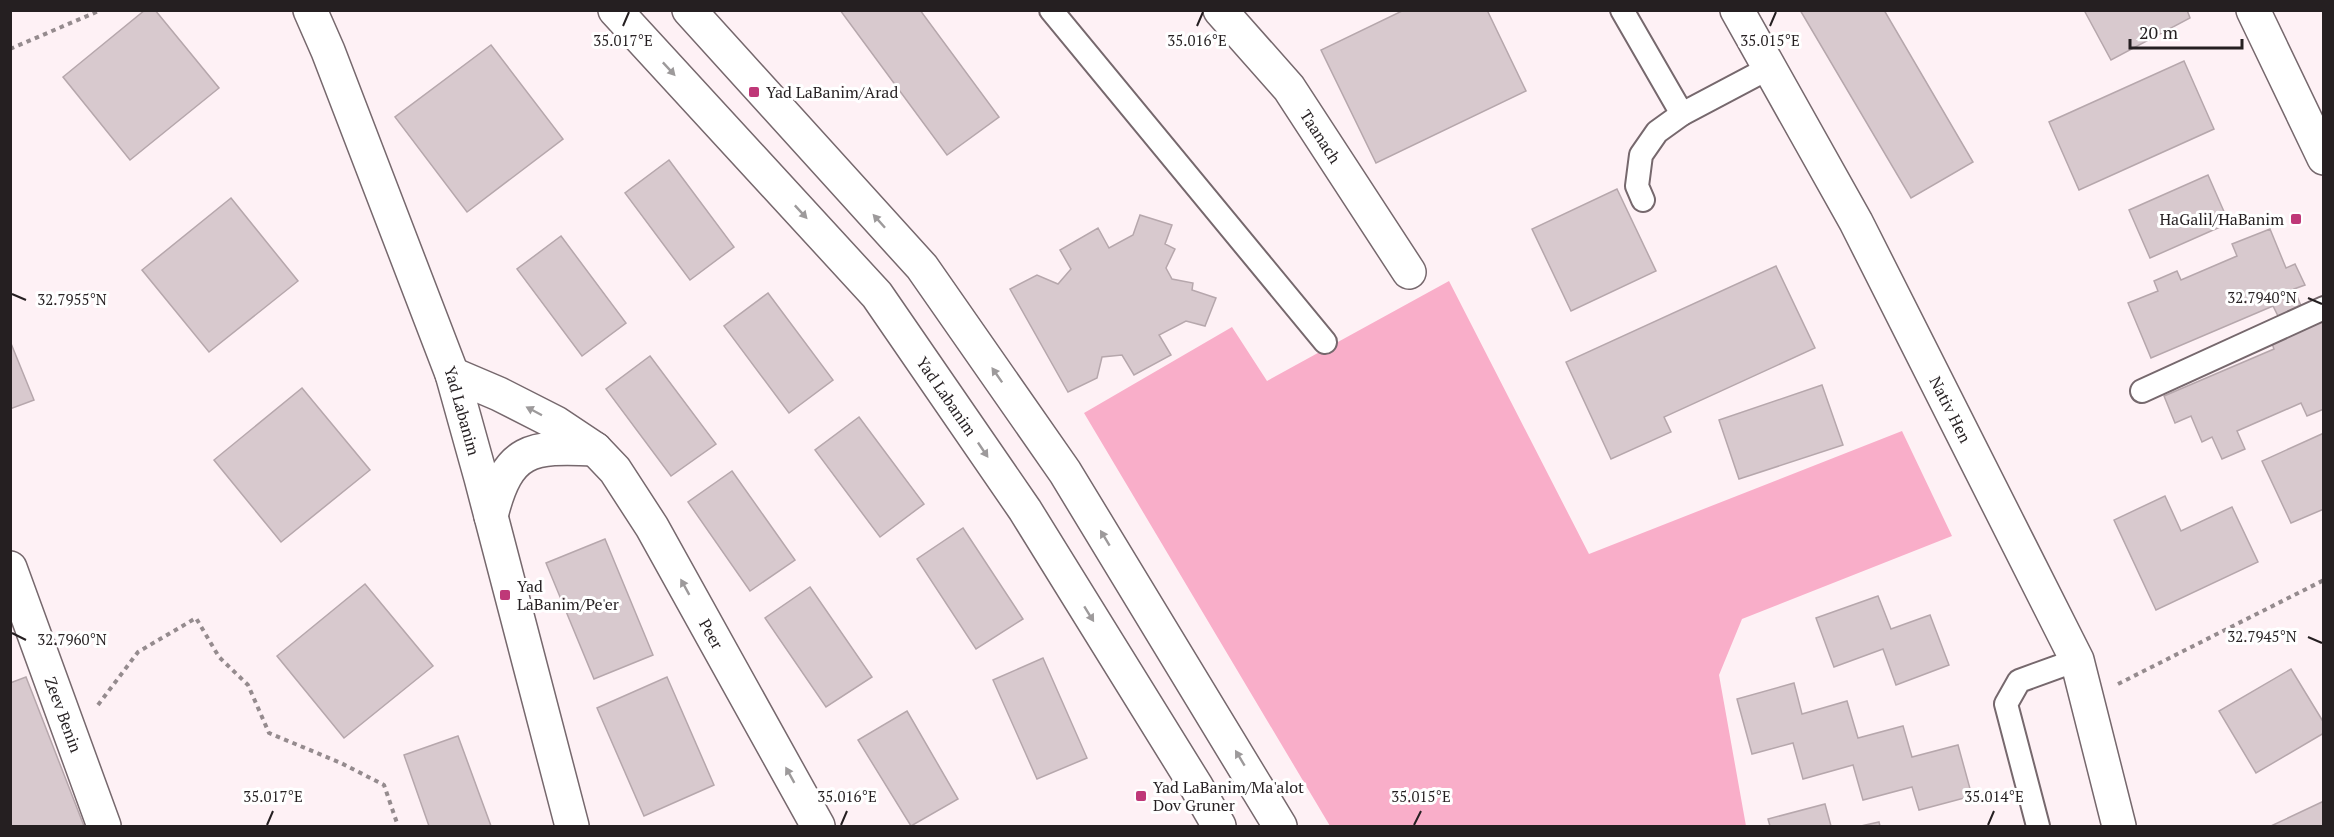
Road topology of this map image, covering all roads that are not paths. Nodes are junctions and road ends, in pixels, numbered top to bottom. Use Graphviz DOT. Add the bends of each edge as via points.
graph roads {
  1 [pos="310,10"];
  2 [pos="615,10"];
  3 [pos="689,10"];
  4 [pos="1051,10"];
  5 [pos="1220,10"];
  6 [pos="1622,10"];
  7 [pos="1737,10"];
  8 [pos="2253,10"];
  9 [pos="1769,68"];
  10 [pos="1682,114"];
  11 [pos="2324,158"];
  12 [pos="1643,200"];
  13 [pos="1409,272"];
  14 [pos="2324,308"];
  15 [pos="1325,342"];
  16 [pos="452,375"];
  17 [pos="2142,391"];
  18 [pos="595,449"];
  19 [pos="491,516"];
  20 [pos="10,568"];
  21 [pos="2077,660"];
  22 [pos="104,826"];
  23 [pos="572,826"];
  24 [pos="818,826"];
  25 [pos="1219,826"];
  26 [pos="1280,826"];
  27 [pos="2038,826"];
  28 [pos="2119,826"];
  1 -- 16 [label="street, Yad Labanim"];
  2 -- 25 [label="street, Yad Labanim, one-way" via="877,295 1025,510"];
  26 -- 3 [label="street, one-way" via="1065,472 922,267"];
  4 -- 15 [label="lane"];
  5 -- 13 [label="street, Taanach" via="1289,88"];
  6 -- 10 [label="lane"];
  7 -- 9 [label="street, Nativ Hen"];
  8 -- 11 [label="street"];
  9 -- 10 [label="lane"];
  9 -- 21 [label="street, Nativ Hen" via="1856,222"];
  10 -- 12 [label="lane" via="1657,132 1641,155 1637,186"];
  14 -- 17 [label="lane"];
  18 -- 16 [label="street, Peer, one-way" via="526,407"];
  16 -- 19 [label="street, Yad Labanim"];
  18 -- 19 [label="street" via="554,447 531,451 511,465"];
  24 -- 18 [label="street, Peer, one-way" via="652,527 615,470"];
  19 -- 23 [label="street, Yad Labanim"];
  20 -- 22 [label="street, Zeev Benin"];
  21 -- 27 [label="lane" via="2019,681 2006,704"];
  21 -- 28 [label="street, Nativ Hen"];
}
